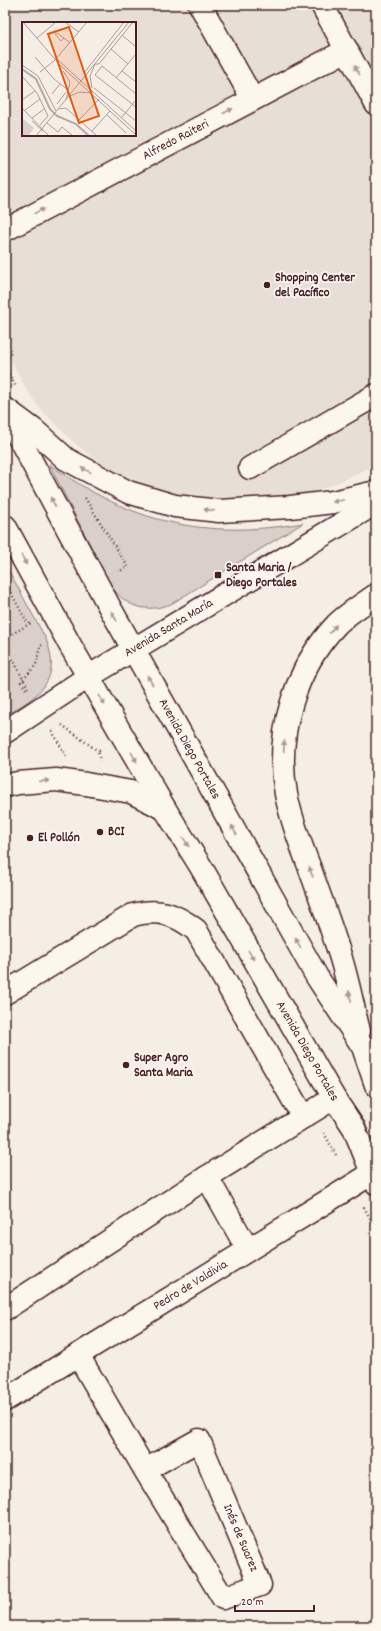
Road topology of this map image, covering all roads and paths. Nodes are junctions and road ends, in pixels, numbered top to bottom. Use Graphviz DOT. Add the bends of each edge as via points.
graph roads {
  1 [pos="200,5"];
  2 [pos="322,5"];
  3 [pos="347,50"];
  4 [pos="252,98"];
  5 [pos="376,104"];
  6 [pos="5,230"];
  7 [pos="376,394"];
  8 [pos="5,408"];
  9 [pos="5,412"];
  10 [pos="250,468"];
  11 [pos="376,492"];
  12 [pos="376,503"];
  13 [pos="5,526"];
  14 [pos="5,582"];
  15 [pos="374,602"];
  16 [pos="28,624"];
  17 [pos="133,650"];
  18 [pos="88,677"];
  19 [pos="5,732"];
  20 [pos="9,788"];
  21 [pos="165,809"];
  22 [pos="5,993"];
  23 [pos="363,1048"];
  24 [pos="376,1085"];
  25 [pos="334,1098"];
  26 [pos="303,1117"];
  27 [pos="207,1176"];
  28 [pos="375,1176"];
  29 [pos="248,1250"];
  30 [pos="5,1309"];
  31 [pos="78,1355"];
  32 [pos="5,1400"];
  33 [pos="145,1470"];
  1 -- 4 [label="main road"];
  2 -- 3 [label="main road"];
  3 -- 4 [label="main road, Alfredo Raiteri"];
  5 -- 3 [label="main road, one-way"];
  6 -- 4 [label="main road, Alfredo Raiteri, one-way"];
  7 -- 10 [label="main road"];
  11 -- 8 [label="main road, one-way" via="333,502 290,507 219,511 175,506 128,492 66,459"];
  17 -- 9 [label="main road, Avenida Diego Portales, one-way"];
  12 -- 17 [label="main road, Avenida Santa María"];
  13 -- 18 [label="main road, Avenida Diego Portales, one-way"];
  14 -- 16 [label="path"];
  23 -- 15 [label="main road, one-way" via="339,951 286,795 283,763 289,712 308,664 338,623"];
  17 -- 18 [label="main road, Avenida Santa María"];
  23 -- 17 [label="main road, Avenida Diego Portales, one-way" via="317,977"];
  18 -- 19 [label="main road, Avenida Santa María"];
  18 -- 21 [label="main road, Avenida Diego Portales, one-way"];
  20 -- 21 [label="main road, one-way" via="56,780 131,792"];
  21 -- 25 [label="main road, Avenida Diego Portales, one-way"];
  22 -- 26 [label="main road" via="133,915 154,912 178,918 196,930"];
  23 -- 24 [label="main road, Avenida Diego Portales"];
  25 -- 26 [label="main road"];
  25 -- 28 [label="main road, Avenida Diego Portales" via="354,1128"];
  26 -- 27 [label="main road"];
  27 -- 29 [label="main road"];
  27 -- 30 [label="main road"];
  28 -- 29 [label="main road, Pedro de Valdivia"];
  29 -- 31 [label="main road, Pedro de Valdivia"];
  31 -- 32 [label="main road, Pedro de Valdivia"];
  31 -- 33 [label="main road, Inés de Suarez"];
  33 -- 33 [label="main road, Inés de Suarez" via="222,1598 260,1585 200,1440"];
}
